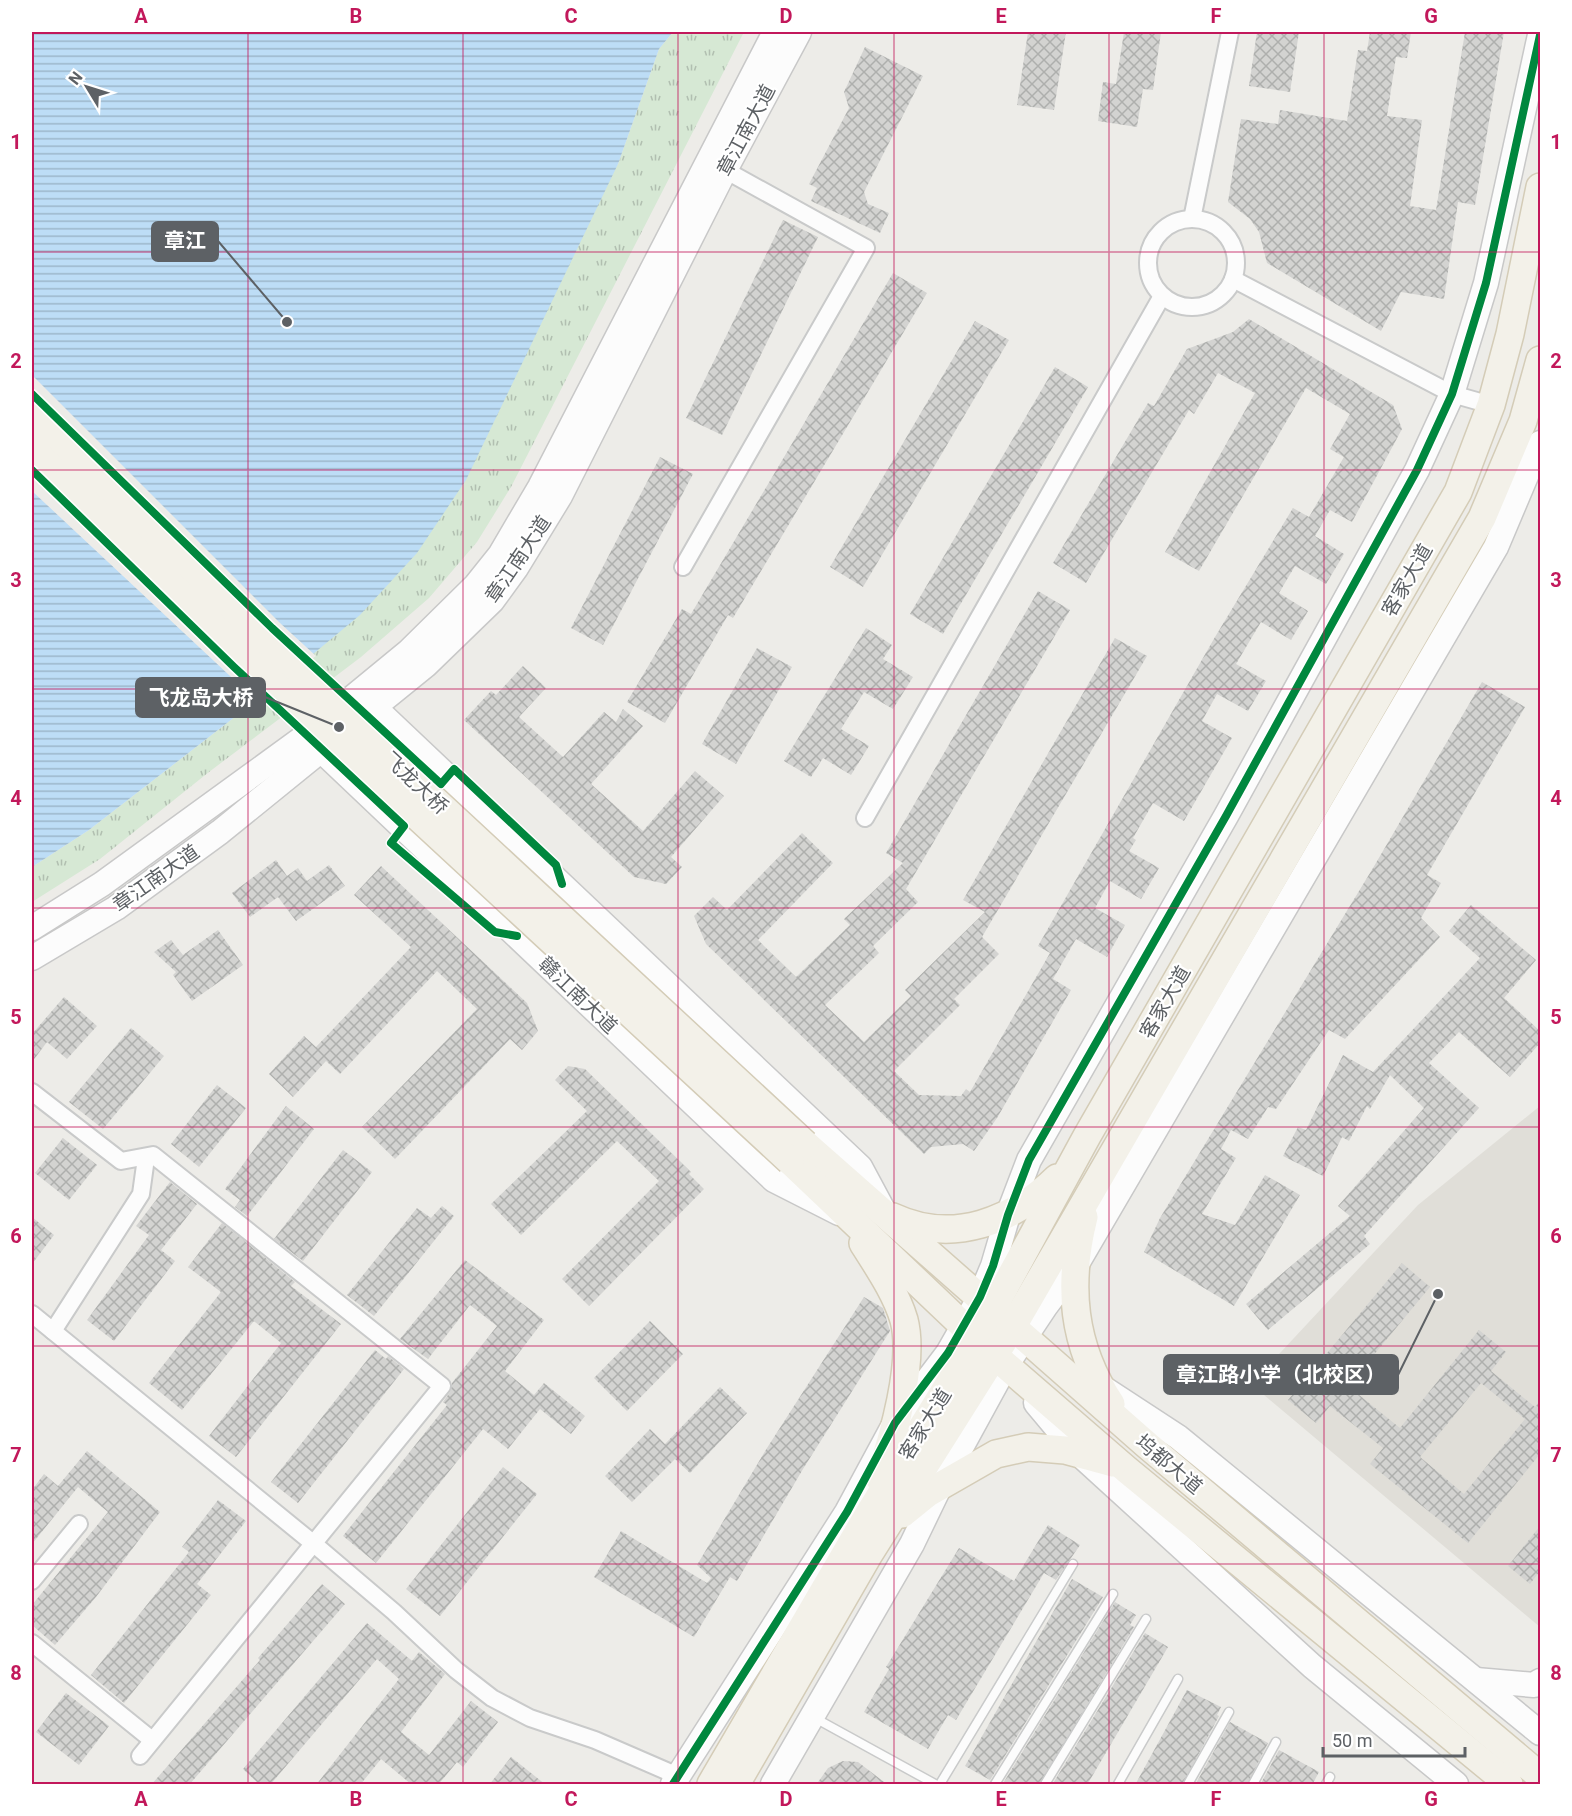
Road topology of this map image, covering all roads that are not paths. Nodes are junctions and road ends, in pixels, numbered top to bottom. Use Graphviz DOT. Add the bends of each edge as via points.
graph roads {
  1 [pos="775,32"];
  2 [pos="799,32"];
  3 [pos="1230,32"];
  4 [pos="1540,34"];
  5 [pos="725,170"];
  6 [pos="1540,187"];
  7 [pos="1192,219"];
  8 [pos="1233,279"];
  9 [pos="1162,296"];
  10 [pos="1540,360"];
  11 [pos="1452,394"];
  12 [pos="1491,405"];
  13 [pos="32,416"];
  14 [pos="1532,425"];
  15 [pos="1540,443"];
  16 [pos="32,449"];
  17 [pos="683,567"];
  18 [pos="375,708"];
  19 [pos="322,751"];
  20 [pos="865,818"];
  21 [pos="32,928"];
  22 [pos="32,958"];
  23 [pos="32,1092"];
  24 [pos="1088,1136"];
  25 [pos="797,1152"];
  26 [pos="146,1158"];
  27 [pos="1098,1176"];
  28 [pos="884,1213"];
  29 [pos="1008,1215"];
  30 [pos="849,1218"];
  31 [pos="1075,1267"];
  32 [pos="986,1302"];
  33 [pos="32,1314"];
  34 [pos="53,1331"];
  35 [pos="1021,1332"];
  36 [pos="989,1351"];
  37 [pos="1100,1386"];
  38 [pos="895,1423"];
  39 [pos="1147,1445"];
  40 [pos="1077,1452"];
  41 [pos="1127,1470"];
  42 [pos="940,1486"];
  43 [pos="868,1515"];
  44 [pos="79,1524"];
  45 [pos="314,1544"];
  46 [pos="869,1554"];
  47 [pos="1073,1564"];
  48 [pos="32,1581"];
  49 [pos="1113,1594"];
  50 [pos="1146,1619"];
  51 [pos="32,1644"];
  52 [pos="1178,1679"];
  53 [pos="1476,1680"];
  54 [pos="1540,1681"];
  55 [pos="1229,1712"];
  56 [pos="813,1716"];
  57 [pos="1540,1733"];
  58 [pos="152,1740"];
  59 [pos="1276,1742"];
  60 [pos="140,1756"];
  61 [pos="1540,1776"];
  62 [pos="676,1780"];
  63 [pos="711,1785"];
  64 [pos="736,1785"];
  65 [pos="773,1785"];
  66 [pos="935,1785"];
  67 [pos="940,1785"];
  68 [pos="995,1785"];
  69 [pos="1045,1785"];
  70 [pos="1118,1785"];
  71 [pos="1188,1785"];
  72 [pos="1253,1785"];
  73 [pos="1456,1785"];
  74 [pos="1509,1785"];
  1 -- 21 [label="street, 章江南大道" via="540,487 500,555 476,585 408,652 307,735 102,884"];
  2 -- 5 [label="street, 章江南大道"];
  3 -- 7 [label="street"];
  4 -- 11 [label="street" via="1486,283"];
  5 -- 17 [label="street" via="867,248"];
  5 -- 18 [label="street, 章江南大道" via="560,496 516,568 464,630"];
  6 -- 12 [label="main road, 客家大道"];
  7 -- 8 [label="street" via="1214,225 1230,241 1236,263"];
  7 -- 9 [label="street" via="1170,225 1149,252 1149,276"];
  8 -- 9 [label="street" via="1224,294 1205,306 1182,307"];
  8 -- 11 [label="street"];
  9 -- 20 [label="street"];
  10 -- 14 [label="main road, 客家大道"];
  11 -- 12 [label="street"];
  11 -- 29 [label="street" via="1417,470 1226,816 1029,1160"];
  12 -- 24 [label="main road, 客家大道" via="1458,492"];
  13 -- 25 [label="main road, 飞龙大桥, bridge"];
  14 -- 27 [label="main road, 客家大道" via="1482,518"];
  15 -- 31 [label="street" via="1496,547"];
  16 -- 25 [label="main road, 飞龙大桥, bridge" via="245,657"];
  18 -- 19 [label="street, 章江南大道"];
  18 -- 28 [label="street" via="860,1167"];
  19 -- 22 [label="street, 章江南大道" via="116,908"];
  19 -- 30 [label="street, 赣江南大道" via="774,1180"];
  23 -- 26 [label="street" via="121,1161"];
  24 -- 29 [label="main road" via="1062,1173"];
  24 -- 32 [label="main road, 客家大道"];
  25 -- 28 [label="main road, 坞都大道"];
  25 -- 30 [label="main road, 坞都大道"];
  26 -- 34 [label="street" via="141,1194"];
  26 -- 45 [label="street" via="153,1155 442,1386"];
  27 -- 31 [label="main road" via="1077,1242"];
  27 -- 35 [label="main road, 客家大道"];
  28 -- 29 [label="main road" via="919,1226 950,1228 989,1224"];
  28 -- 32 [label="main road, 坞都大道"];
  29 -- 32 [label="street"];
  30 -- 36 [label="main road, 坞都大道"];
  30 -- 38 [label="main road" via="898,1304 904,1322 905,1368"];
  31 -- 35 [label="street"];
  31 -- 37 [label="main road" via="1078,1333"];
  32 -- 35 [label="main road, 坞都大道"];
  32 -- 36 [label="main road, 客家大道"];
  33 -- 34 [label="street"];
  34 -- 45 [label="street"];
  35 -- 36 [label="main road, 客家大道"];
  35 -- 37 [label="street"];
  35 -- 39 [label="main road, 坞都大道"];
  36 -- 38 [label="street" via="948,1353"];
  36 -- 40 [label="street"];
  36 -- 41 [label="main road, 坞都大道"];
  36 -- 42 [label="street"];
  36 -- 43 [label="main road, 客家大道"];
  36 -- 46 [label="main road, 客家大道"];
  37 -- 39 [label="main road" via="1116,1411"];
  37 -- 53 [label="street" via="1178,1437"];
  38 -- 43 [label="main road"];
  38 -- 62 [label="street" via="847,1512"];
  39 -- 61 [label="main road, 坞都大道"];
  40 -- 41 [label="main road"];
  40 -- 42 [label="main road" via="1028,1447 996,1454"];
  40 -- 73 [label="street" via="1312,1666"];
  41 -- 74 [label="main road, 坞都大道"];
  42 -- 46 [label="main road" via="895,1520"];
  42 -- 56 [label="street" via="912,1544"];
  43 -- 63 [label="main road, 客家大道"];
  44 -- 48 [label="street"];
  45 -- 58 [label="street"];
  45 -- 62 [label="street" via="492,1698 530,1718 595,1740"];
  46 -- 64 [label="main road, 客家大道"];
  47 -- 67 [label="lane"];
  49 -- 68 [label="lane"];
  50 -- 69 [label="lane"];
  51 -- 58 [label="street"];
  52 -- 70 [label="lane"];
  53 -- 54 [label="street" via="1533,1685"];
  53 -- 57 [label="street"];
  55 -- 71 [label="lane"];
  56 -- 65 [label="street"];
  56 -- 66 [label="lane"];
  58 -- 60 [label="street"];
  59 -- 72 [label="lane"];
}
